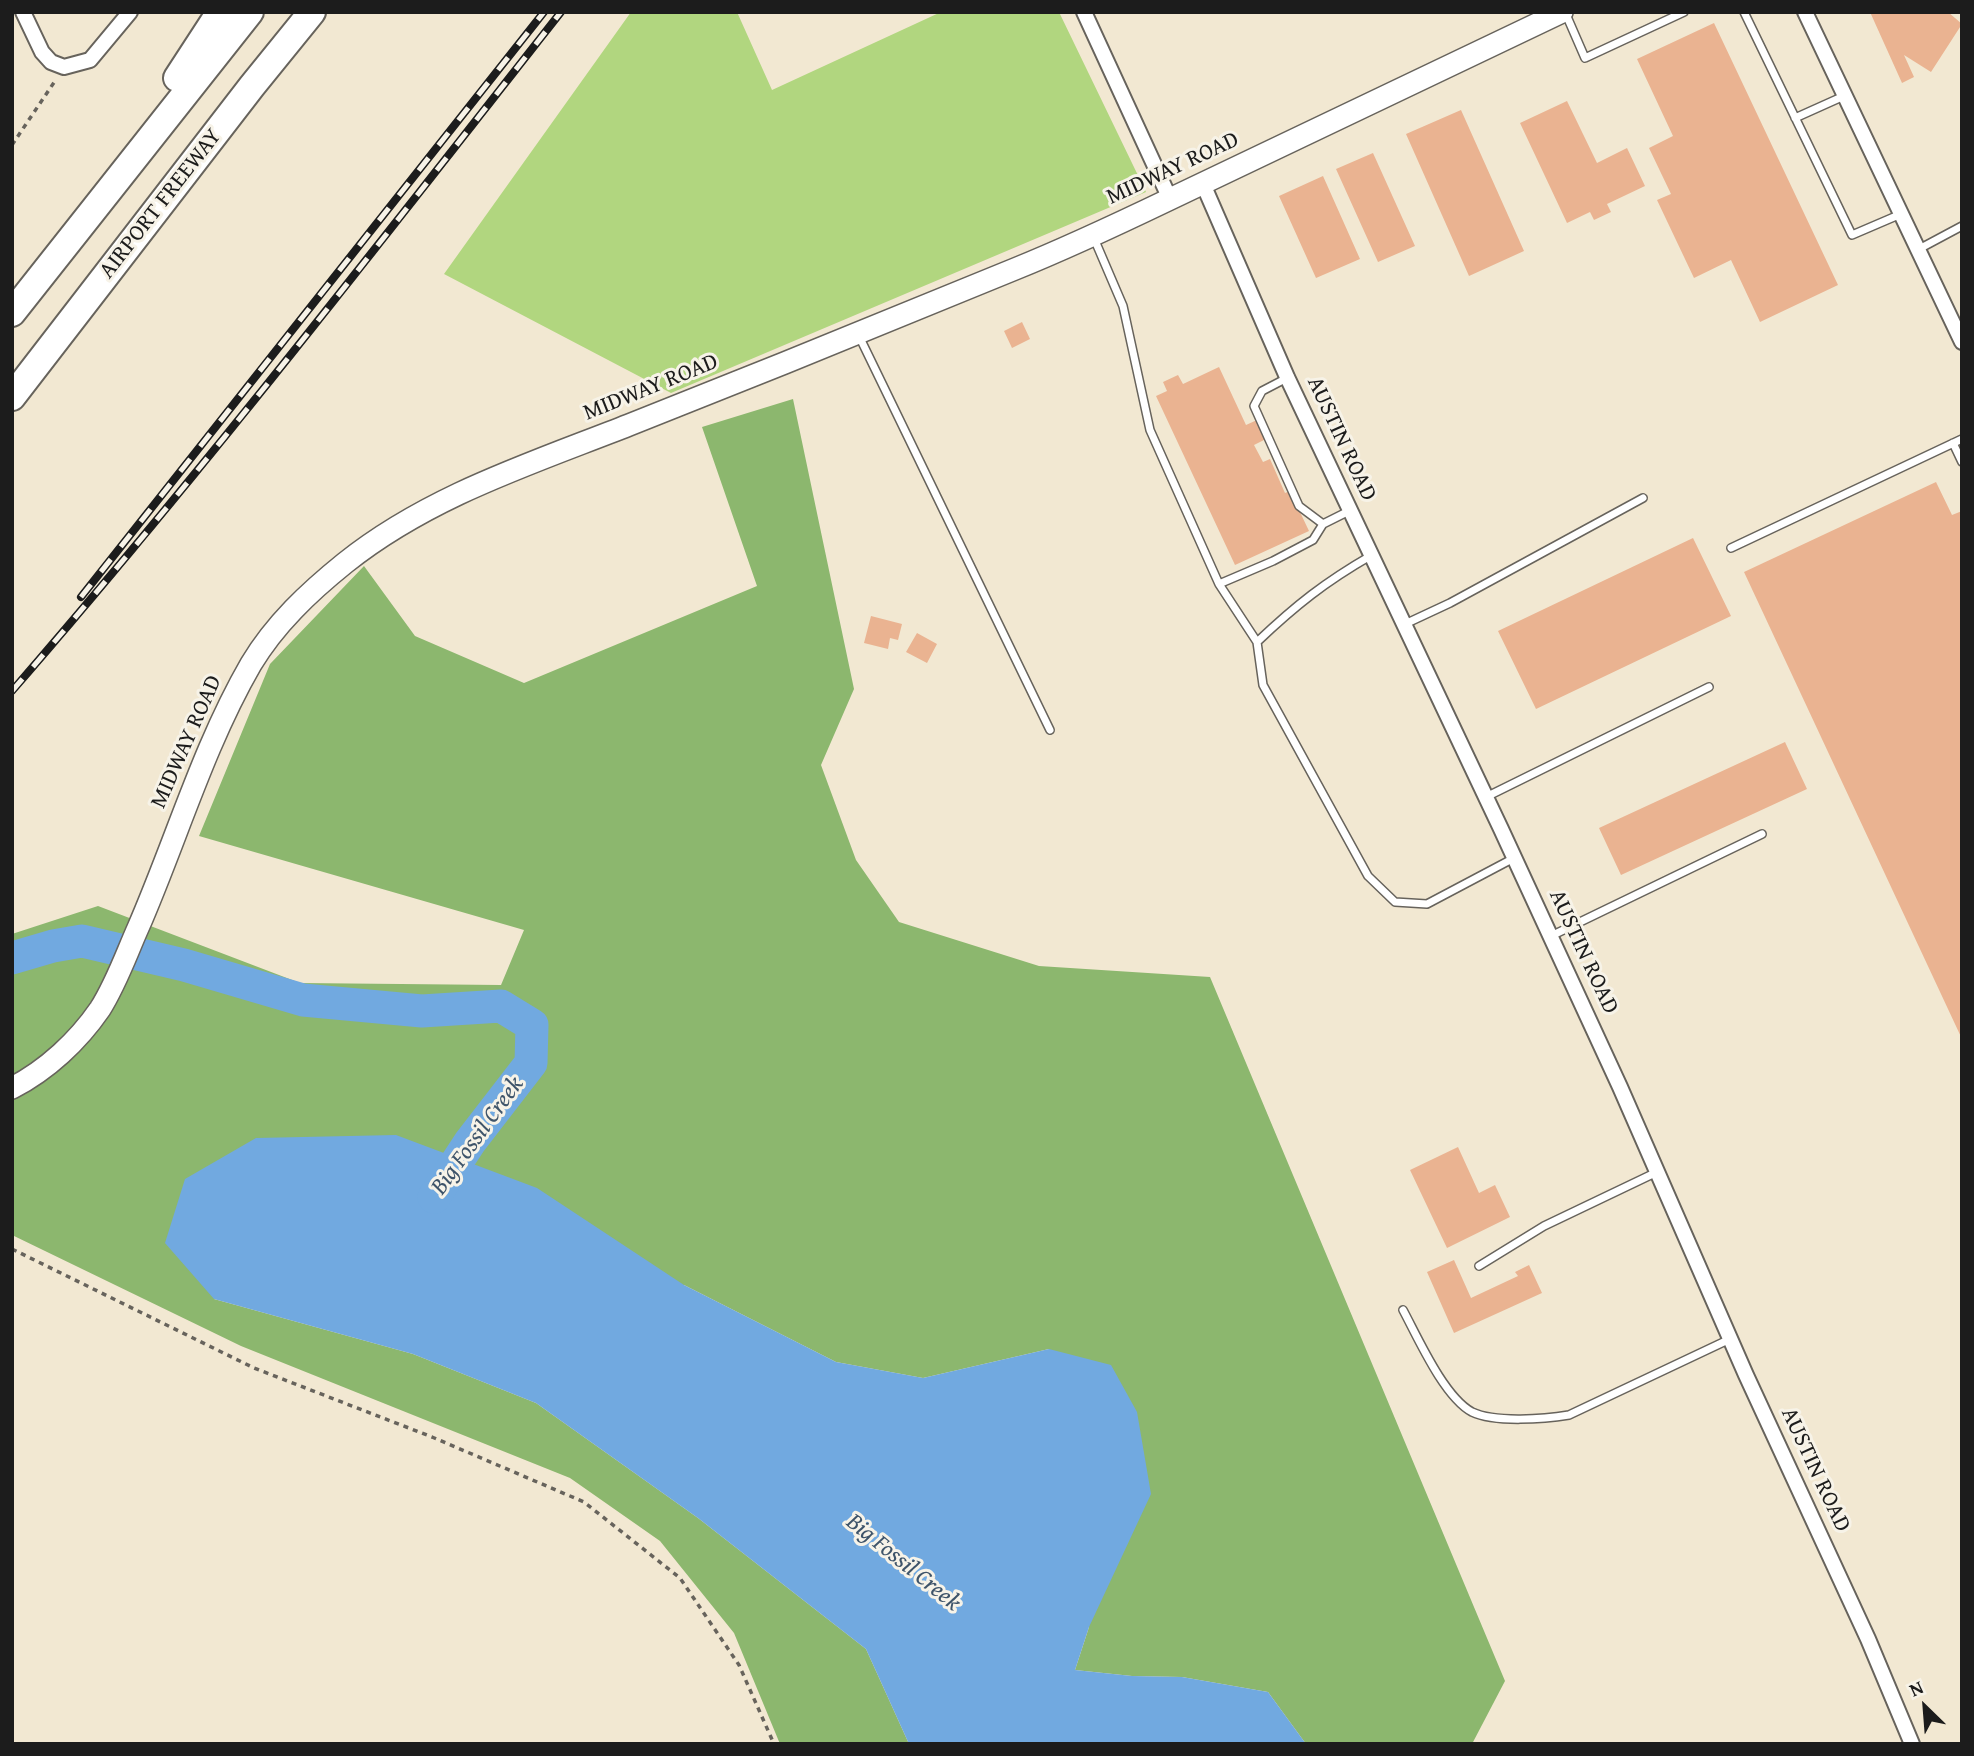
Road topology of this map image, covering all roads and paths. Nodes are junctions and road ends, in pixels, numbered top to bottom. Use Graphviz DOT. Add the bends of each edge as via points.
graph roads {
  1 [pos="23,12"];
  2 [pos="130,12"];
  3 [pos="220,12"];
  4 [pos="250,12"];
  5 [pos="312,12"];
  6 [pos="1084,12"];
  7 [pos="1563,12"];
  8 [pos="1684,12"];
  9 [pos="1744,12"];
  10 [pos="1805,12"];
  11 [pos="64,67"];
  12 [pos="1844,96"];
  13 [pos="1795,118"];
  14 [pos="12,145"];
  15 [pos="1203,184"];
  16 [pos="1170,199"];
  17 [pos="1901,214"];
  18 [pos="81,226"];
  19 [pos="1962,226"];
  20 [pos="1093,236"];
  21 [pos="1918,250"];
  22 [pos="12,313"];
  23 [pos="857,332"];
  24 [pos="1962,342"];
  25 [pos="1287,377"];
  26 [pos="12,397"];
  27 [pos="1962,439"];
  28 [pos="1953,443"];
  29 [pos="1962,462"];
  30 [pos="1643,498"];
  31 [pos="1349,511"];
  32 [pos="1323,524"];
  33 [pos="1731,548"];
  34 [pos="1372,555"];
  35 [pos="1219,584"];
  36 [pos="1405,624"];
  37 [pos="1256,642"];
  38 [pos="1709,687"];
  39 [pos="1050,730"];
  40 [pos="1486,797"];
  41 [pos="1762,834"];
  42 [pos="1514,858"];
  43 [pos="1551,936"];
  44 [pos="12,1088"];
  45 [pos="1657,1172"];
  46 [pos="12,1249"];
  47 [pos="1479,1266"];
  48 [pos="1403,1310"];
  49 [pos="1730,1339"];
  50 [pos="774,1744"];
  51 [pos="1912,1744"];
  1 -- 11 [label="street" via="42,52"];
  2 -- 11 [label="street" via="90,60"];
  3 -- 18 [label="highway"];
  4 -- 18 [label="highway"];
  5 -- 26 [label="highway, AIRPORT FREEWAY"];
  6 -- 16 [label="street"];
  7 -- 8 [label="lane" via="1585,58"];
  7 -- 15 [label="main road, MIDWAY ROAD" via="1530,23"];
  9 -- 13 [label="lane"];
  10 -- 12 [label="street"];
  11 -- 14 [label="path"];
  12 -- 13 [label="lane"];
  12 -- 17 [label="street"];
  13 -- 17 [label="lane" via="1852,235"];
  15 -- 16 [label="main road, MIDWAY ROAD"];
  15 -- 25 [label="street, AUSTIN ROAD"];
  16 -- 20 [label="main road, MIDWAY ROAD"];
  17 -- 21 [label="street"];
  18 -- 22 [label="highway"];
  19 -- 21 [label="lane"];
  20 -- 23 [label="main road, MIDWAY ROAD"];
  20 -- 35 [label="lane" via="1123,306 1150,430"];
  21 -- 24 [label="street"];
  23 -- 39 [label="lane"];
  23 -- 44 [label="main road, MIDWAY ROAD" via="474,485 408,519 346,562 294,608 237,690 113,987 72,1042"];
  25 -- 31 [label="street, AUSTIN ROAD"];
  25 -- 32 [label="lane" via="1262,391 1254,406 1299,506"];
  27 -- 28 [label="lane"];
  28 -- 29 [label="lane"];
  28 -- 33 [label="lane"];
  30 -- 36 [label="lane"];
  31 -- 32 [label="lane"];
  31 -- 34 [label="street, AUSTIN ROAD"];
  32 -- 35 [label="lane" via="1313,540"];
  34 -- 36 [label="street, AUSTIN ROAD"];
  34 -- 37 [label="lane" via="1296,605"];
  35 -- 37 [label="lane"];
  36 -- 40 [label="street, AUSTIN ROAD"];
  37 -- 42 [label="lane" via="1263,685 1368,876 1395,902 1427,904"];
  38 -- 40 [label="lane"];
  40 -- 42 [label="street, AUSTIN ROAD"];
  41 -- 43 [label="lane"];
  42 -- 43 [label="street, AUSTIN ROAD"];
  43 -- 45 [label="street, AUSTIN ROAD"];
  45 -- 47 [label="lane" via="1544,1226"];
  45 -- 49 [label="street, AUSTIN ROAD"];
  46 -- 50 [label="path" via="254,1368 584,1502 680,1578 739,1665"];
  48 -- 49 [label="lane" via="1442,1383 1472,1412 1495,1418 1569,1415"];
  49 -- 51 [label="street, AUSTIN ROAD"];
}
